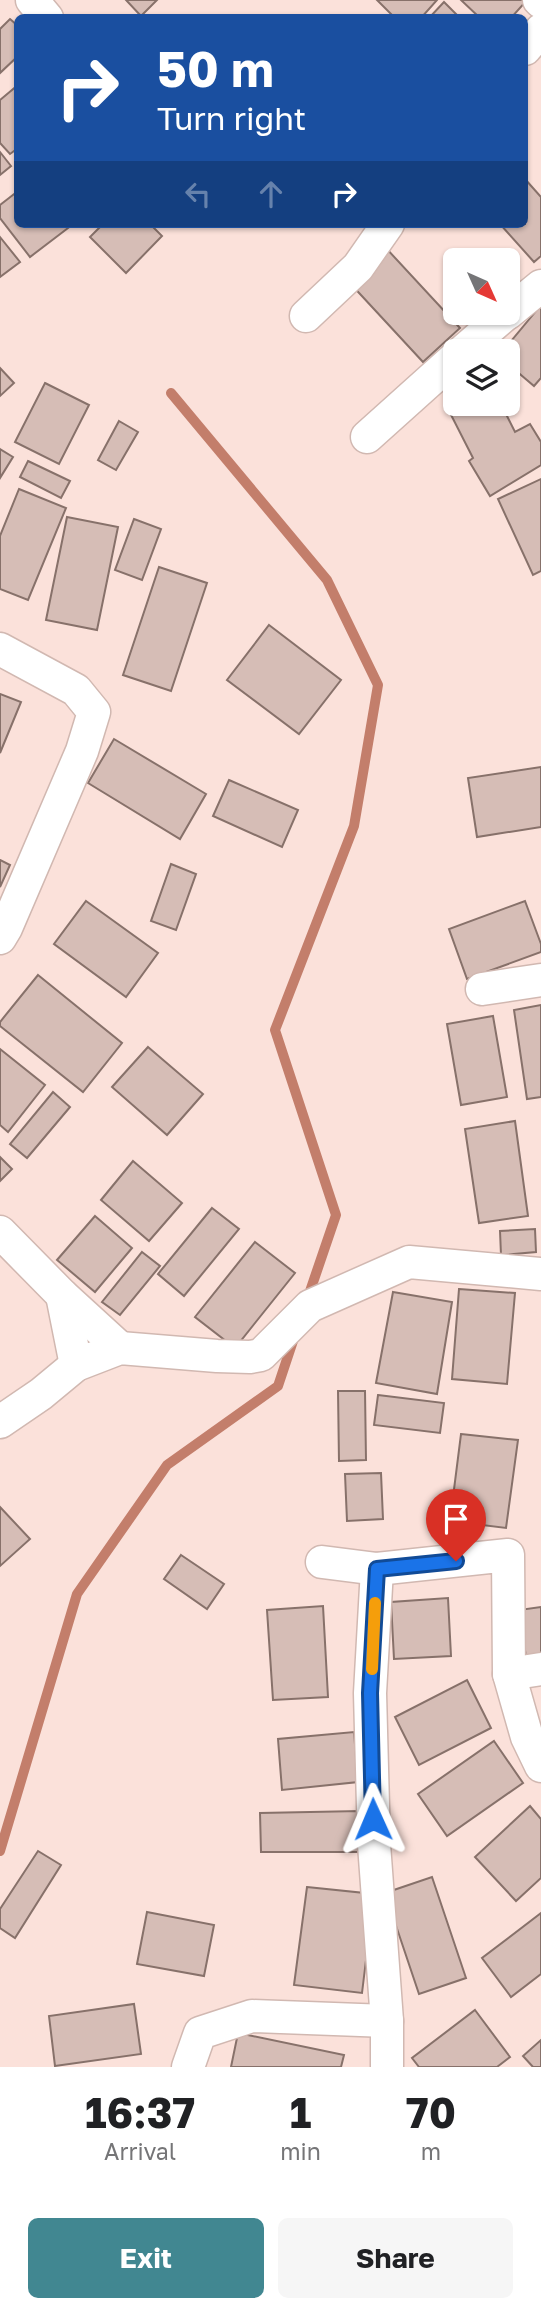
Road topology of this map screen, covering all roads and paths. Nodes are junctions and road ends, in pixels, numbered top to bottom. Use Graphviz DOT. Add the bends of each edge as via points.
graph roads {
  1 [pos="32,0"];
  2 [pos="44,14"];
  3 [pos="541,30"];
  4 [pos="528,45"];
  5 [pos="385,228"];
  6 [pos="541,286"];
  7 [pos="520,303"];
  8 [pos="306,316"];
  9 [pos="492,326"];
  10 [pos="476,339"];
  11 [pos="443,369"];
  12 [pos="367,437"];
  13 [pos="0,649"];
  14 [pos="0,939"];
  15 [pos="541,980"];
  16 [pos="482,989"];
  17 [pos="0,1232"];
  18 [pos="541,1274"];
  19 [pos="62,1295"];
  20 [pos="120,1348"];
  21 [pos="76,1365"];
  22 [pos="0,1422"];
  23 [pos="322,1562"];
  24 [pos="377,1569"];
  25 [pos="541,1669"];
  26 [pos="509,1674"];
  27 [pos="541,1766"];
  28 [pos="387,2021"];
  29 [pos="188,2067"];
  30 [pos="387,2067"];
  1 -- 2 [label="street"];
  3 -- 4 [label="street"];
  5 -- 8 [label="street" via="358,267"];
  6 -- 7 [label="street"];
  9 -- 10 [label="street"];
  11 -- 12 [label="street"];
  13 -- 14 [label="street" via="76,690 94,712 82,751"];
  15 -- 16 [label="street"];
  17 -- 19 [label="street"];
  18 -- 20 [label="street" via="409,1262 310,1306 261,1355"];
  19 -- 20 [label="street"];
  19 -- 21 [label="street"];
  20 -- 21 [label="street"];
  21 -- 22 [label="street"];
  23 -- 24 [label="street"];
  24 -- 26 [label="street" via="508,1555"];
  24 -- 28 [label="street" via="370,1693"];
  25 -- 26 [label="street"];
  26 -- 27 [label="street" via="527,1737"];
  28 -- 29 [label="street" via="252,2016 200,2033"];
  28 -- 30 [label="street"];
}
